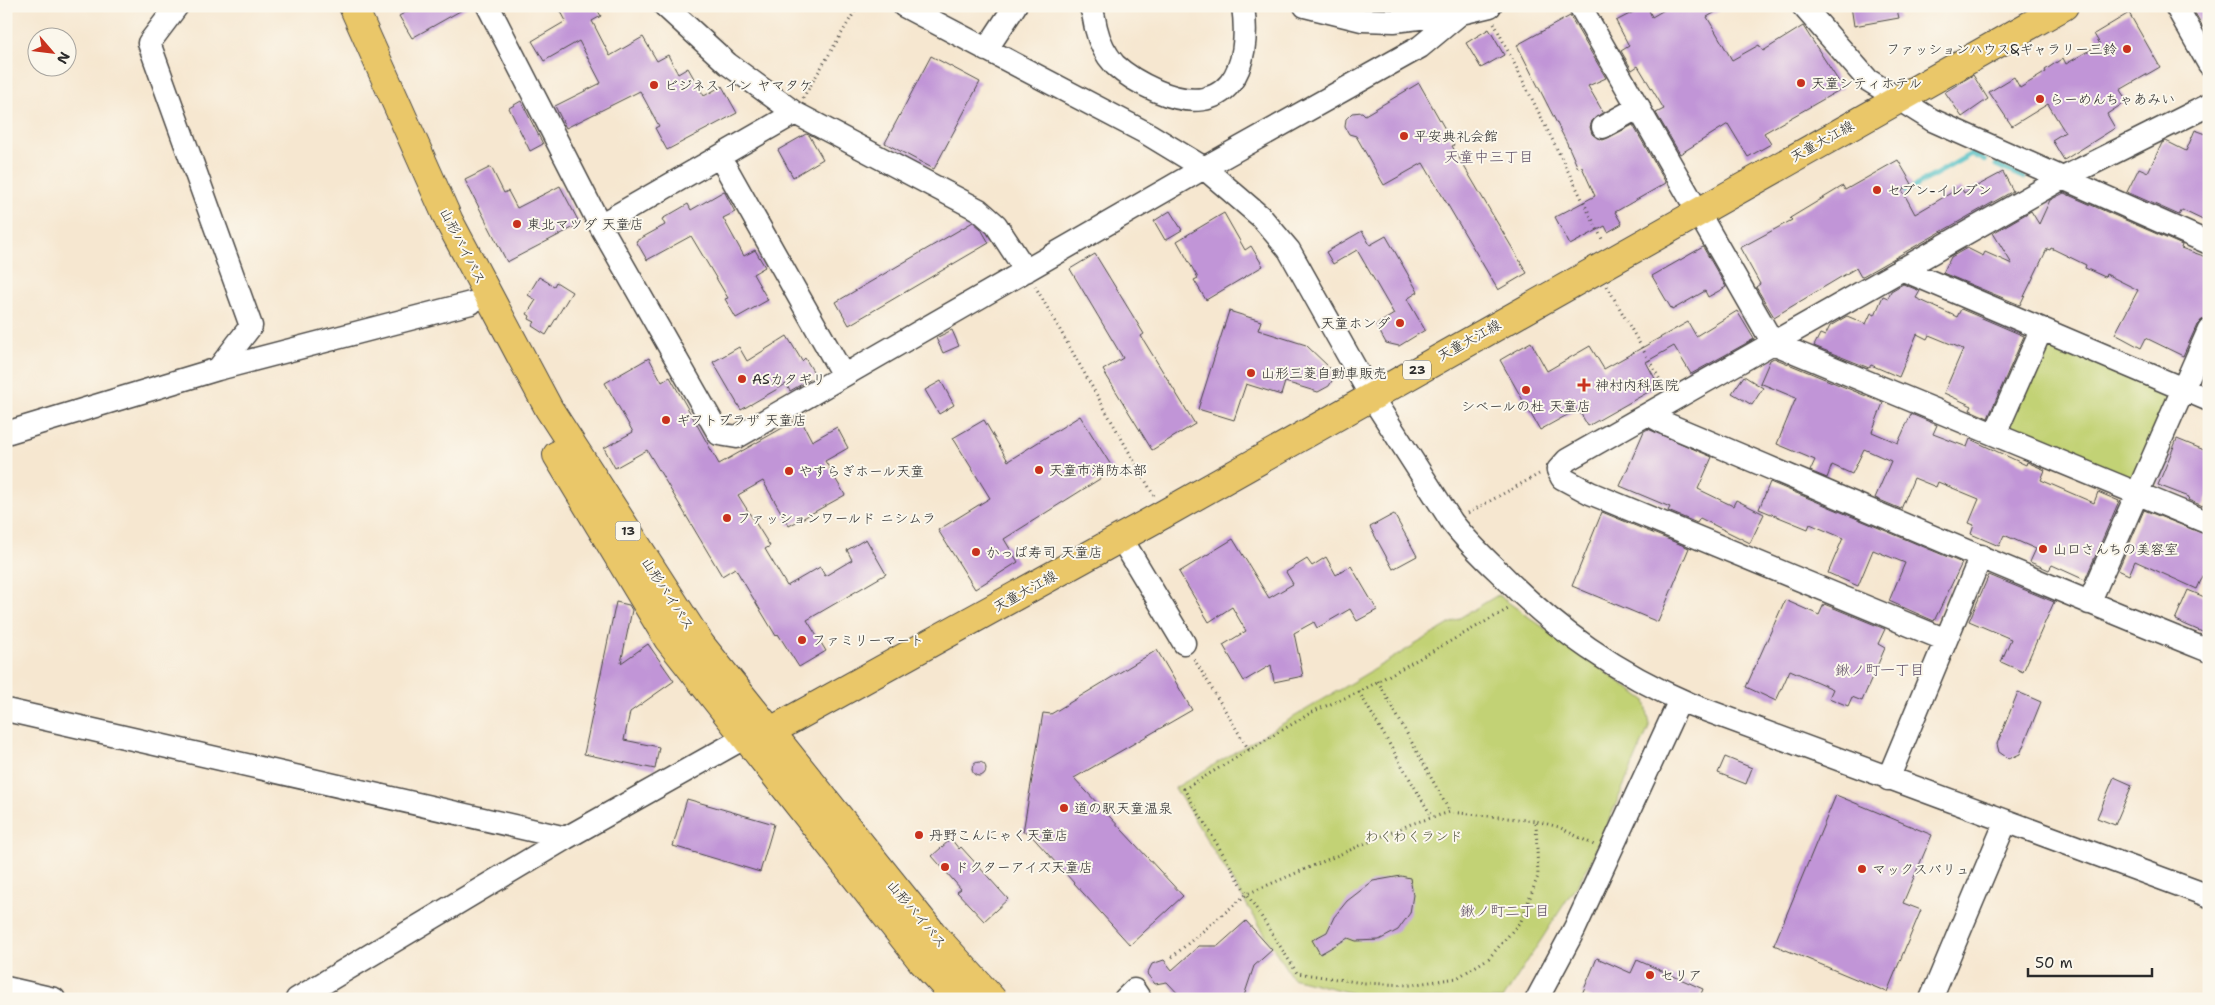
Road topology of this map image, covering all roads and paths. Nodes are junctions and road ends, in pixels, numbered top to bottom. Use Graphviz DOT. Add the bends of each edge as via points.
graph roads {
  1 [pos="176,6"];
  2 [pos="333,6"];
  3 [pos="353,6"];
  4 [pos="488,6"];
  5 [pos="665,6"];
  6 [pos="858,6"];
  7 [pos="904,6"];
  8 [pos="1015,6"];
  9 [pos="1243,6"];
  10 [pos="1305,6"];
  11 [pos="1490,6"];
  12 [pos="1580,6"];
  13 [pos="1803,6"];
  14 [pos="2064,6"];
  15 [pos="2176,6"];
  16 [pos="1486,7"];
  17 [pos="1092,8"];
  18 [pos="1461,12"];
  19 [pos="986,50"];
  20 [pos="2209,64"];
  21 [pos="1897,99"];
  22 [pos="2209,105"];
  23 [pos="1640,107"];
  24 [pos="795,112"];
  25 [pos="1603,127"];
  26 [pos="720,157"];
  27 [pos="1204,168"];
  28 [pos="2063,178"];
  29 [pos="1698,212"];
  30 [pos="600,225"];
  31 [pos="2209,243"];
  32 [pos="1605,264"];
  33 [pos="1901,269"];
  34 [pos="1026,271"];
  35 [pos="471,304"];
  36 [pos="2041,330"];
  37 [pos="2209,330"];
  38 [pos="1772,343"];
  39 [pos="218,369"];
  40 [pos="843,375"];
  41 [pos="2183,388"];
  42 [pos="1371,396"];
  43 [pos="2209,400"];
  44 [pos="1672,401"];
  45 [pos="1648,414"];
  46 [pos="6,433"];
  47 [pos="1995,434"];
  48 [pos="1560,466"];
  49 [pos="2138,494"];
  50 [pos="1164,514"];
  51 [pos="1452,522"];
  52 [pos="2209,523"];
  53 [pos="1120,538"];
  54 [pos="1981,556"];
  55 [pos="1526,599"];
  56 [pos="2089,604"];
  57 [pos="1946,640"];
  58 [pos="1184,643"];
  59 [pos="2209,651"];
  60 [pos="1378,682"];
  61 [pos="1359,692"];
  62 [pos="1680,700"];
  63 [pos="6,710"];
  64 [pos="757,735"];
  65 [pos="1249,750"];
  66 [pos="1888,779"];
  67 [pos="1450,812"];
  68 [pos="1432,818"];
  69 [pos="1536,821"];
  70 [pos="2006,821"];
  71 [pos="566,838"];
  72 [pos="1610,853"];
  73 [pos="1247,894"];
  74 [pos="2209,896"];
  75 [pos="1172,957"];
  76 [pos="6,988"];
  77 [pos="54,999"];
  78 [pos="297,999"];
  79 [pos="956,999"];
  80 [pos="992,999"];
  81 [pos="1125,999"];
  82 [pos="1140,999"];
  83 [pos="1538,999"];
  84 [pos="1931,999"];
  1 -- 39 [label="street" via="149,43 251,326"];
  2 -- 35 [label="main road, 山形バイパス / 13" via="359,69"];
  3 -- 64 [label="main road, 山形バイパス / 13" via="449,221 549,409"];
  4 -- 30 [label="street"];
  5 -- 24 [label="street" via="728,64"];
  6 -- 24 [label="path"];
  7 -- 19 [label="street"];
  8 -- 19 [label="street"];
  9 -- 17 [label="street" via="1245,22 1238,68 1230,84 1218,95 1204,100 1167,95 1129,77 1113,63 1099,40"];
  10 -- 18 [label="street" via="1362,20 1394,21"];
  11 -- 16 [label="street"];
  12 -- 23 [label="street"];
  13 -- 21 [label="street" via="1868,80"];
  14 -- 21 [label="main road, 天童大江線 / 23"];
  15 -- 20 [label="street"];
  16 -- 18 [label="street"];
  16 -- 32 [label="path"];
  18 -- 27 [label="street" via="1420,47"];
  19 -- 27 [label="street" via="1148,134"];
  21 -- 28 [label="street" via="1932,120"];
  21 -- 29 [label="main road, 天童大江線 / 23"];
  22 -- 28 [label="street"];
  23 -- 25 [label="street"];
  23 -- 29 [label="street"];
  24 -- 26 [label="street"];
  24 -- 34 [label="street" via="979,210 1005,236"];
  26 -- 30 [label="street"];
  26 -- 40 [label="street"];
  27 -- 34 [label="street"];
  27 -- 42 [label="street" via="1261,217 1290,250"];
  28 -- 31 [label="street"];
  28 -- 33 [label="street"];
  29 -- 32 [label="main road, 天童大江線 / 23"];
  29 -- 38 [label="street"];
  30 -- 40 [label="street" via="719,434 737,437"];
  32 -- 42 [label="main road, 天童大江線 / 23"];
  32 -- 44 [label="path"];
  33 -- 36 [label="street"];
  33 -- 38 [label="street"];
  34 -- 40 [label="street"];
  34 -- 50 [label="path"];
  35 -- 39 [label="street"];
  35 -- 64 [label="main road, 山形バイパス / 13" via="535,419 668,639"];
  36 -- 41 [label="street"];
  36 -- 47 [label="street"];
  37 -- 41 [label="street"];
  38 -- 44 [label="street"];
  38 -- 47 [label="street"];
  39 -- 46 [label="street"];
  41 -- 43 [label="street"];
  41 -- 49 [label="street"];
  42 -- 50 [label="main road, 天童大江線 / 23"];
  42 -- 51 [label="street"];
  44 -- 45 [label="street"];
  45 -- 48 [label="street"];
  45 -- 54 [label="street"];
  47 -- 49 [label="street"];
  48 -- 51 [label="path" via="1535,475"];
  48 -- 57 [label="street" via="1558,474 1562,478 1590,493"];
  49 -- 52 [label="street"];
  49 -- 56 [label="street"];
  50 -- 53 [label="main road, 天童大江線 / 23"];
  51 -- 55 [label="street"];
  53 -- 58 [label="street"];
  53 -- 64 [label="main road, 天童大江線 / 23"];
  54 -- 56 [label="street"];
  54 -- 57 [label="street"];
  55 -- 60 [label="path"];
  55 -- 62 [label="street" via="1577,642"];
  56 -- 59 [label="street"];
  57 -- 66 [label="street"];
  58 -- 65 [label="path"];
  60 -- 61 [label="path"];
  60 -- 67 [label="path"];
  61 -- 65 [label="path" via="1314,711"];
  61 -- 68 [label="path"];
  62 -- 66 [label="street"];
  62 -- 72 [label="street"];
  63 -- 71 [label="street"];
  64 -- 71 [label="street"];
  64 -- 79 [label="main road, 山形バイパス / 13" via="921,960"];
  64 -- 80 [label="main road, 山形バイパス / 13"];
  65 -- 73 [label="path" via="1184,789"];
  66 -- 70 [label="street"];
  67 -- 68 [label="path"];
  67 -- 69 [label="path"];
  68 -- 73 [label="path"];
  69 -- 72 [label="path" via="1559,826"];
  69 -- 73 [label="path" via="1538,876 1522,921 1489,958 1457,978 1410,985 1363,983 1297,973"];
  70 -- 74 [label="street"];
  70 -- 84 [label="street"];
  71 -- 78 [label="street"];
  72 -- 83 [label="street"];
  73 -- 75 [label="path"];
  76 -- 77 [label="street"];
  81 -- 82 [label="street" via="1134,990"];
}
